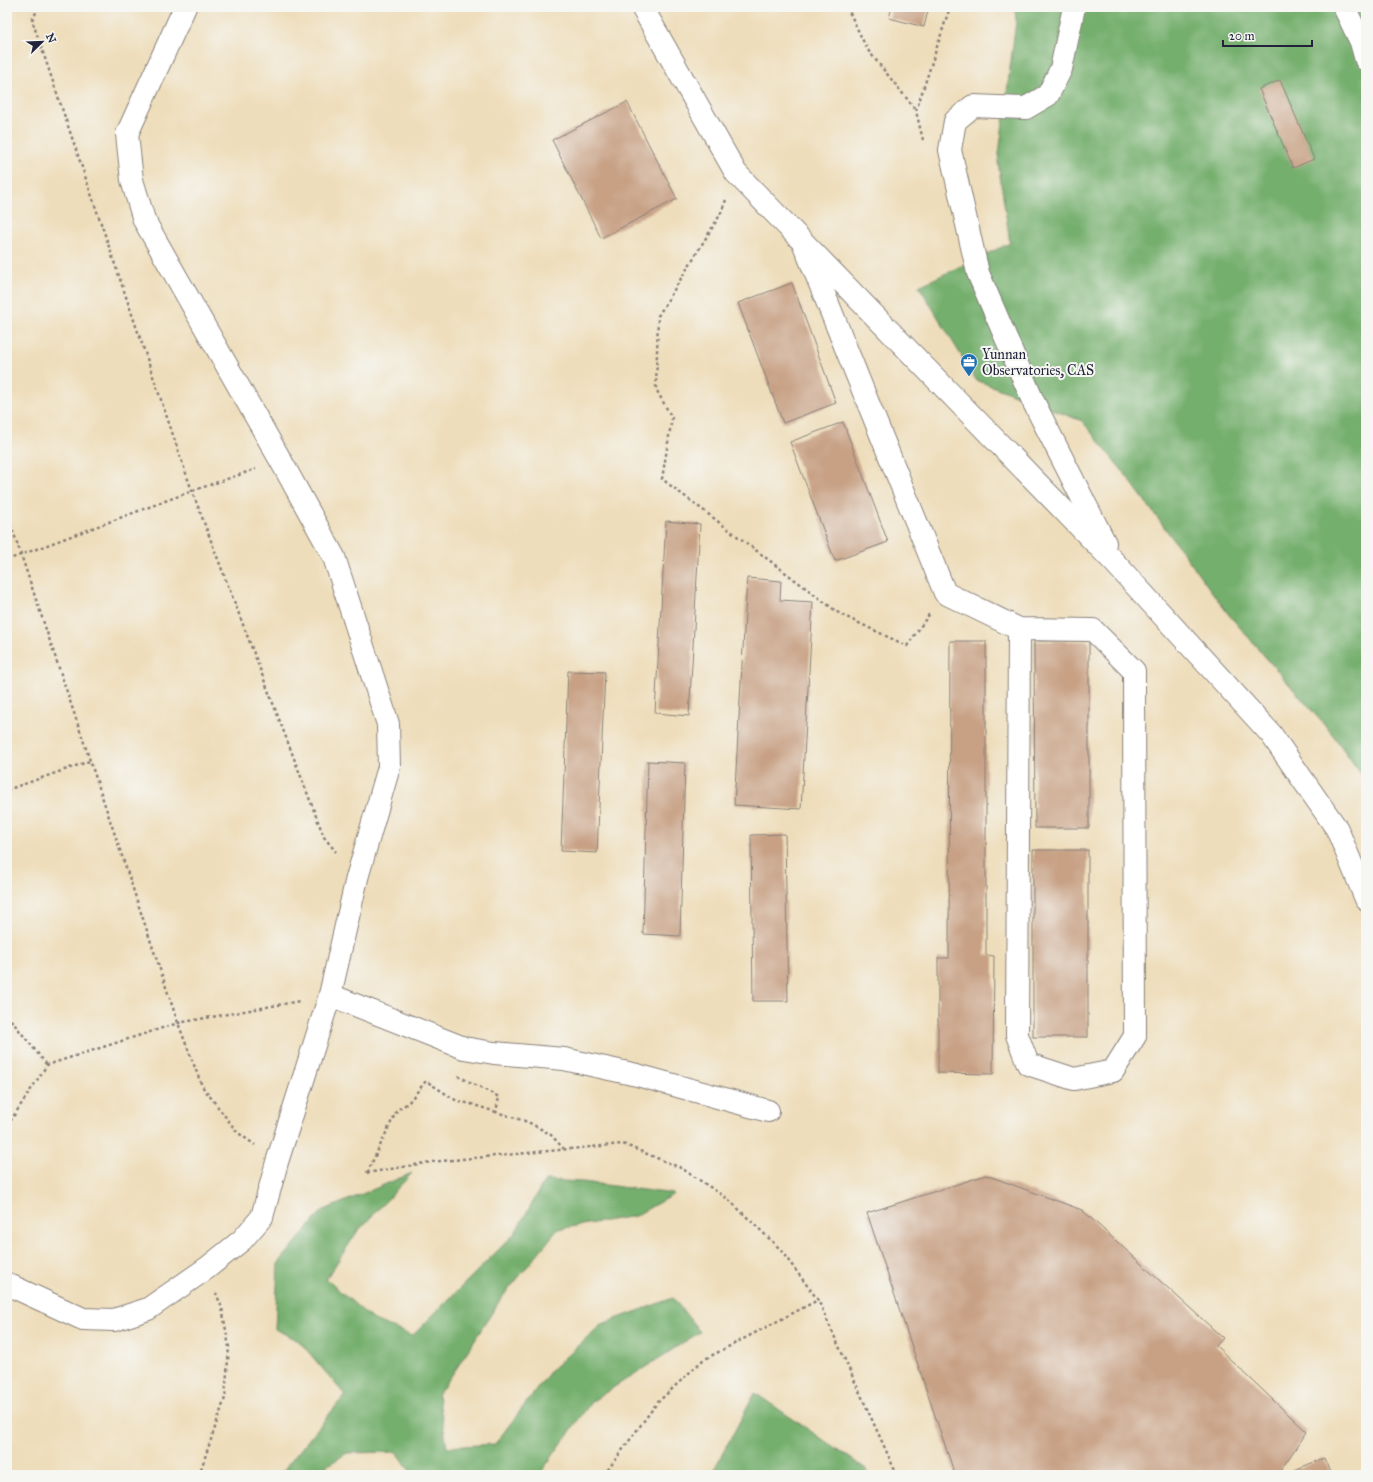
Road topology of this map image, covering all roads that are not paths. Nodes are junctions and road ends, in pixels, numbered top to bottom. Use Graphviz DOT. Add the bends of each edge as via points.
graph roads {
  1 [pos="185,7"];
  2 [pos="642,7"];
  3 [pos="1074,7"];
  4 [pos="1344,7"];
  5 [pos="1366,60"];
  6 [pos="803,242"];
  7 [pos="1114,562"];
  8 [pos="1019,629"];
  9 [pos="1366,899"];
  10 [pos="330,995"];
  11 [pos="768,1111"];
  12 [pos="7,1284"];
  1 -- 10 [label="street" via="127,134 132,180 144,220 334,557 388,724 389,767 357,878"];
  2 -- 6 [label="street" via="736,173"];
  3 -- 7 [label="street" via="1061,69 1048,95 1026,108 973,106 955,121 950,150 978,273 1033,401"];
  4 -- 5 [label="street" via="1361,42"];
  6 -- 7 [label="street"];
  6 -- 8 [label="street" via="945,594"];
  7 -- 9 [label="street" via="1271,734 1337,830"];
  8 -- 8 [label="street" via="1093,630 1134,671 1135,1036 1113,1071 1074,1079 1028,1064 1017,1035"];
  10 -- 11 [label="street" via="464,1048 564,1059 637,1075"];
  10 -- 12 [label="street" via="262,1217 242,1240 148,1309 114,1320 83,1319"];
}
